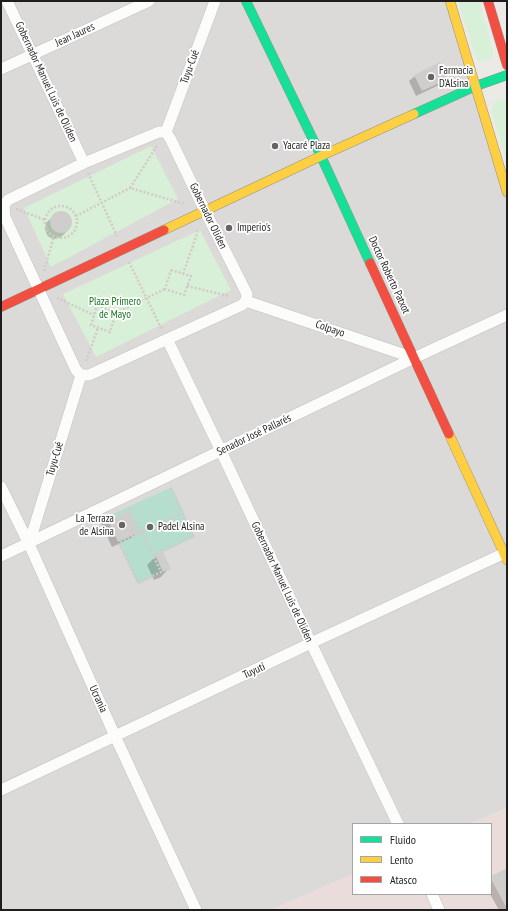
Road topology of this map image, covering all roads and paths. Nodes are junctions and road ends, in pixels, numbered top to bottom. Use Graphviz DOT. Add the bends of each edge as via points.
graph roads {
  1 [pos="7,1"];
  2 [pos="149,1"];
  3 [pos="215,1"];
  4 [pos="246,1"];
  5 [pos="450,1"];
  6 [pos="488,1"];
  7 [pos="32,54"];
  8 [pos="507,65"];
  9 [pos="1,69"];
  10 [pos="507,75"];
  11 [pos="476,86"];
  12 [pos="166,132"];
  13 [pos="321,156"];
  14 [pos="84,163"];
  15 [pos="130,188"];
  16 [pos="507,192"];
  17 [pos="101,203"];
  18 [pos="2,205"];
  19 [pos="205,211"];
  20 [pos="76,216"];
  21 [pos="46,220"];
  22 [pos="54,236"];
  23 [pos="123,250"];
  24 [pos="183,274"];
  25 [pos="187,286"];
  26 [pos="39,289"];
  27 [pos="165,289"];
  28 [pos="146,298"];
  29 [pos="246,301"];
  30 [pos="1,307"];
  31 [pos="116,313"];
  32 [pos="94,315"];
  33 [pos="507,315"];
  34 [pos="98,328"];
  35 [pos="167,339"];
  36 [pos="414,358"];
  37 [pos="81,375"];
  38 [pos="221,451"];
  39 [pos="1,487"];
  40 [pos="164,492"];
  41 [pos="112,503"];
  42 [pos="182,513"];
  43 [pos="141,532"];
  44 [pos="29,544"];
  45 [pos="153,555"];
  46 [pos="506,555"];
  47 [pos="1,556"];
  48 [pos="311,644"];
  49 [pos="115,736"];
  50 [pos="1,790"];
  51 [pos="398,823"];
  52 [pos="432,895"];
  53 [pos="196,910"];
  54 [pos="439,910"];
  1 -- 7 [label="street, Gobernador Manuel Luis de Oliden"];
  2 -- 7 [label="street, Jean Jaures"];
  3 -- 12 [label="street, Tuyu-Cué"];
  4 -- 13 [label="street, Doctor Roberto Patxot"];
  5 -- 11 [label="street"];
  6 -- 8 [label="street"];
  7 -- 9 [label="street, Jean Jaures"];
  7 -- 14 [label="street, Gobernador Manuel Luis de Oliden"];
  10 -- 11 [label="street"];
  11 -- 13 [label="street"];
  11 -- 16 [label="street"];
  12 -- 14 [label="street" via="158,132"];
  12 -- 15 [label="path"];
  12 -- 19 [label="street, Gobernador Oliden"];
  13 -- 19 [label="street"];
  13 -- 36 [label="street, Doctor Roberto Patxot"];
  14 -- 17 [label="path"];
  14 -- 18 [label="street"];
  15 -- 17 [label="path"];
  15 -- 19 [label="path"];
  17 -- 20 [label="path"];
  17 -- 23 [label="path"];
  18 -- 21 [label="path"];
  18 -- 26 [label="street" via="5,217"];
  19 -- 23 [label="street"];
  19 -- 24 [label="path"];
  19 -- 29 [label="street, Gobernador Oliden" via="247,294"];
  20 -- 21 [label="path" via="66,206 57,206 49,211"];
  20 -- 22 [label="path" via="74,232 60,238"];
  21 -- 22 [label="path" via="47,229"];
  22 -- 26 [label="path"];
  23 -- 26 [label="street"];
  23 -- 28 [label="path"];
  24 -- 25 [label="path" via="191,276"];
  24 -- 27 [label="path" via="171,270"];
  25 -- 27 [label="path" via="184,295"];
  25 -- 29 [label="path"];
  26 -- 30 [label="street"];
  26 -- 32 [label="path"];
  26 -- 37 [label="street" via="76,370"];
  27 -- 28 [label="path"];
  28 -- 31 [label="path"];
  28 -- 35 [label="path"];
  29 -- 35 [label="street"];
  29 -- 36 [label="street, Colpayo"];
  31 -- 32 [label="path" via="97,306"];
  31 -- 34 [label="path" via="110,332"];
  32 -- 34 [label="path" via="91,325"];
  33 -- 36 [label="street, Senador José Pallarés"];
  34 -- 37 [label="path"];
  35 -- 37 [label="street" via="89,375"];
  35 -- 38 [label="street, Gobernador Manuel Luis de Oliden"];
  36 -- 38 [label="street, Senador José Pallarés"];
  36 -- 46 [label="street, Doctor Roberto Patxot"];
  37 -- 44 [label="street, Tuyu-Cué"];
  38 -- 41 [label="street, Senador José Pallarés"];
  38 -- 48 [label="street, Gobernador Manuel Luis de Oliden"];
  39 -- 44 [label="street, Ucrania"];
  40 -- 42 [label="path" via="171,489"];
  41 -- 43 [label="path" via="117,514 129,508"];
  41 -- 44 [label="street, Senador José Pallarés"];
  42 -- 43 [label="path"];
  42 -- 45 [label="path" via="193,536"];
  43 -- 45 [label="path"];
  43 -- 45 [label="path" via="119,543 138,583 161,572"];
  44 -- 47 [label="street, Senador José Pallarés"];
  44 -- 49 [label="street, Ucrania"];
  46 -- 48 [label="street, Tuyutí"];
  48 -- 49 [label="street, Tuyutí"];
  48 -- 51 [label="street, Gobernador Manuel Luis de Oliden"];
  49 -- 50 [label="street, Tuyutí"];
  49 -- 53 [label="street, Ucrania"];
  52 -- 54 [label="street"];
}
